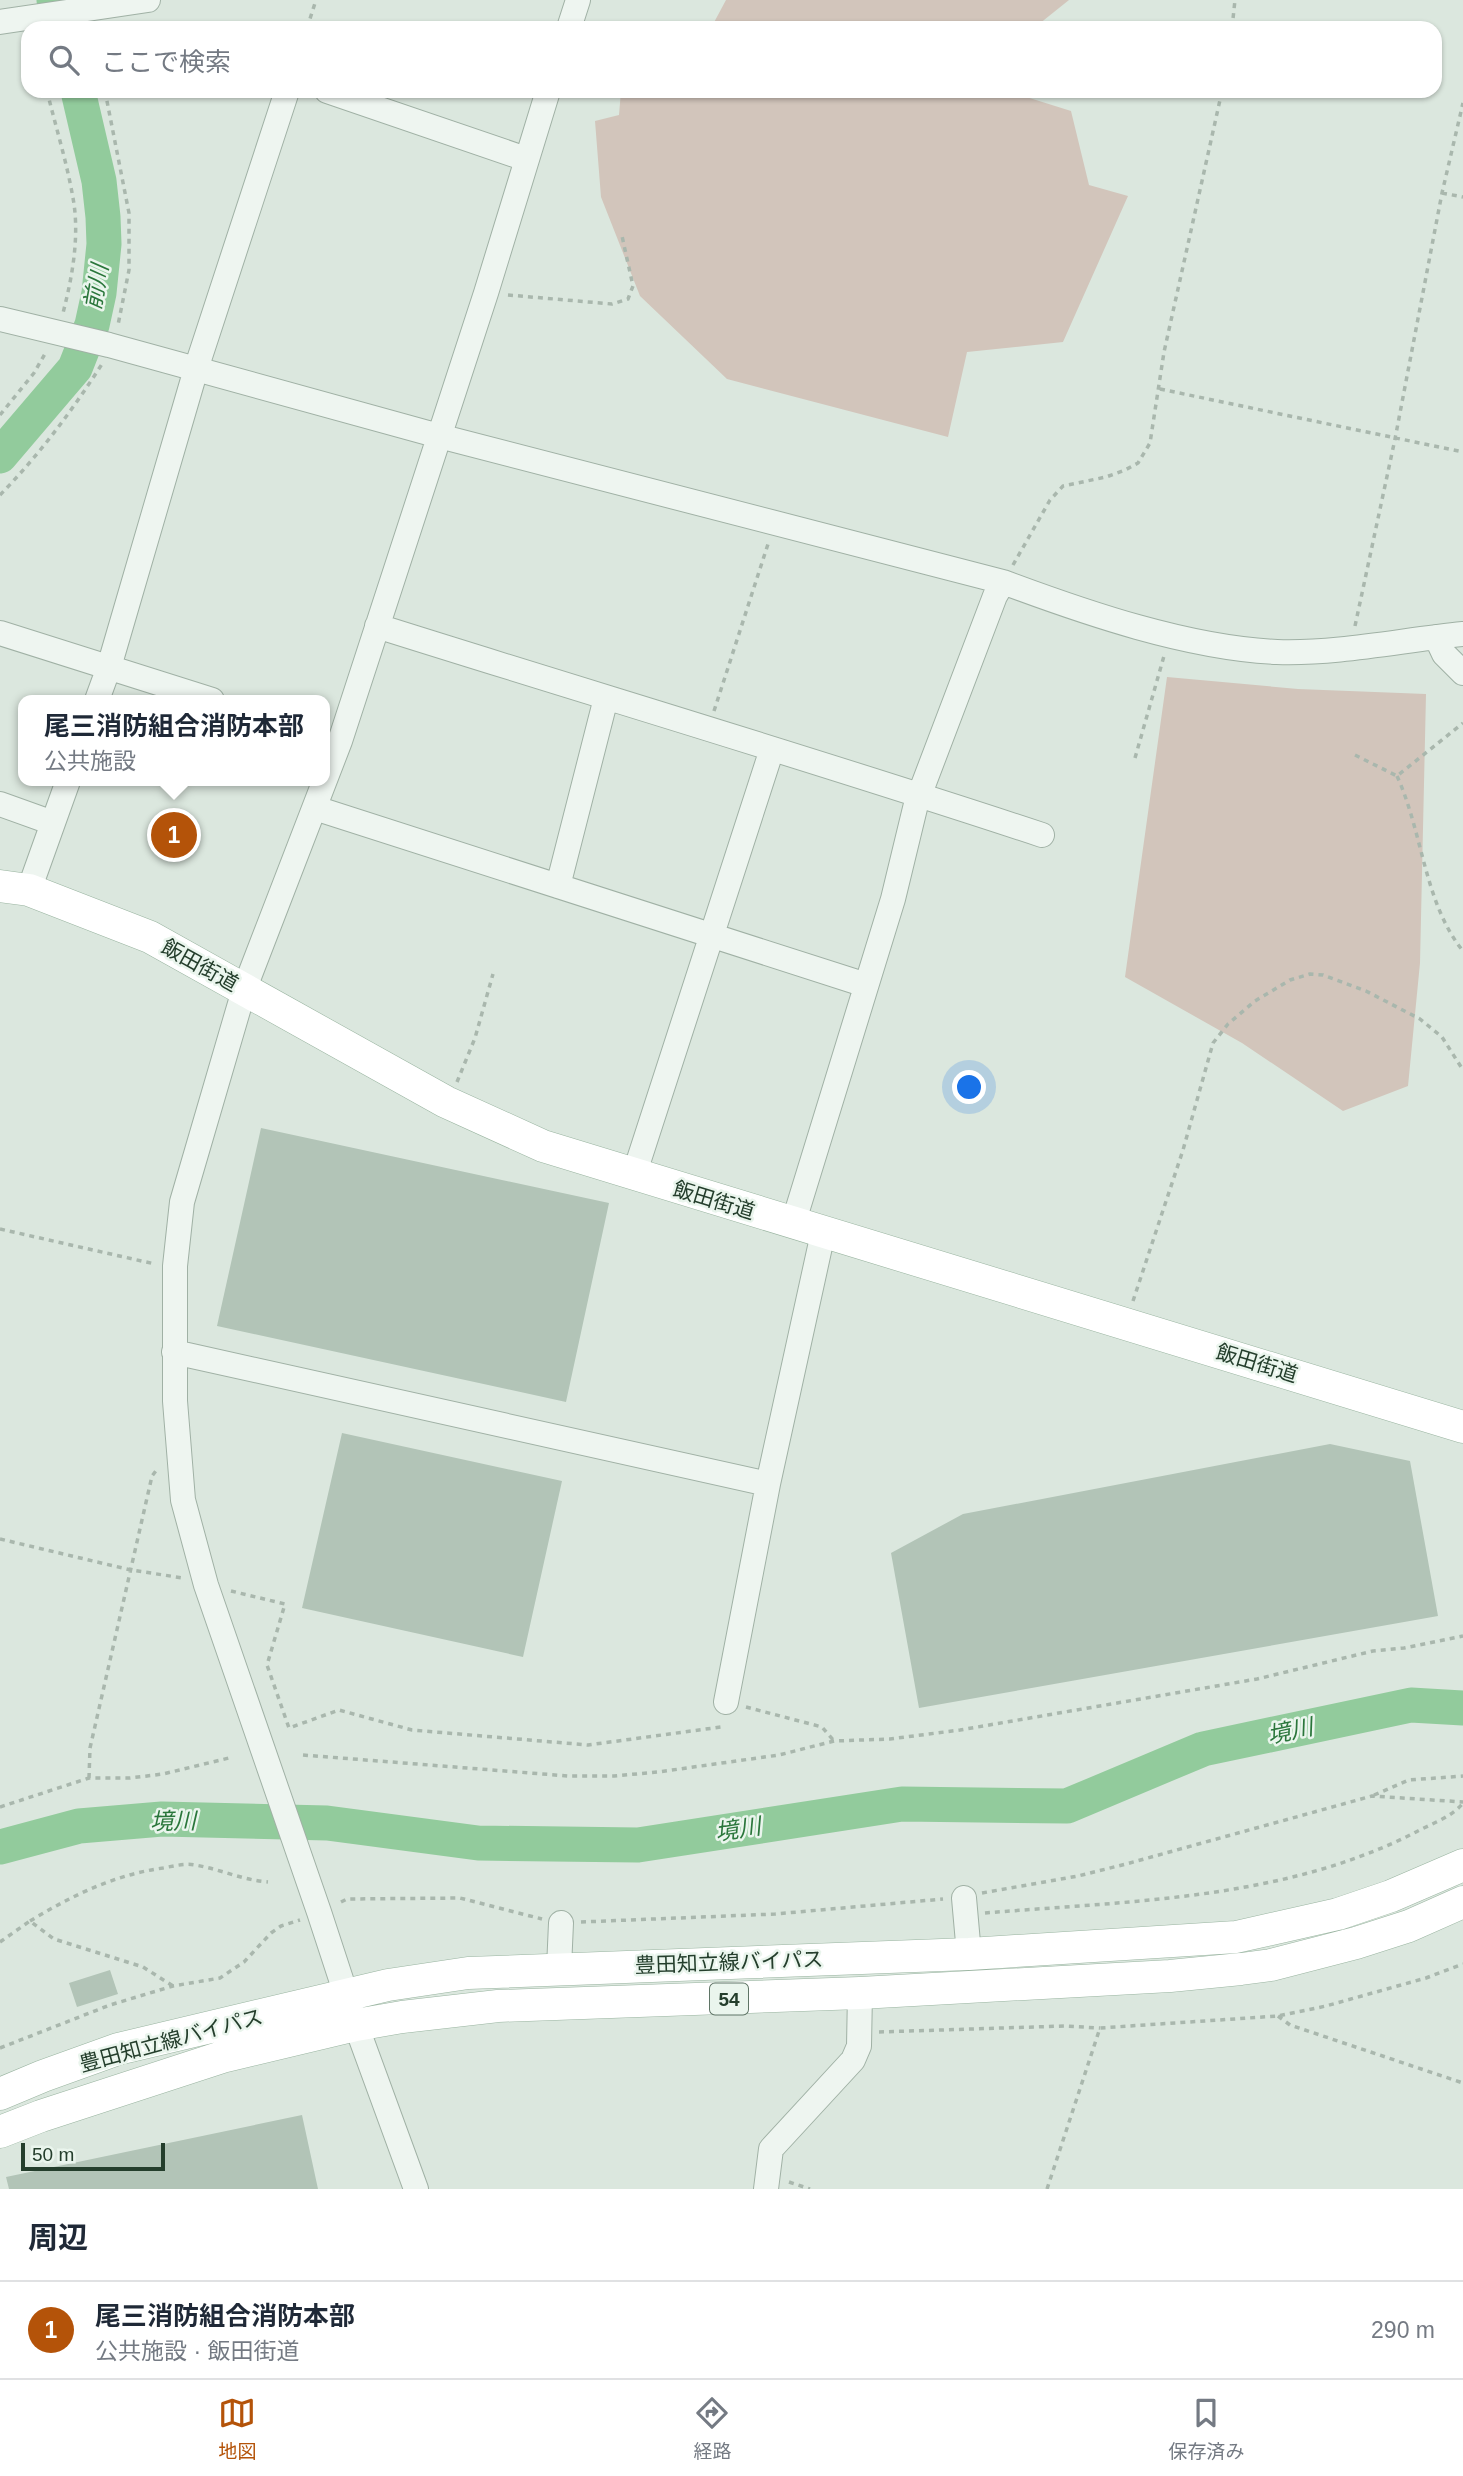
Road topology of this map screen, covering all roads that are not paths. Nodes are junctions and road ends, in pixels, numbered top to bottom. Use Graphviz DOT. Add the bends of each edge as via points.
graph roads {
  1 [pos="148,0"];
  2 [pos="578,0"];
  3 [pos="571,21"];
  4 [pos="0,22"];
  5 [pos="285,98"];
  6 [pos="347,98"];
  7 [pos="546,98"];
  8 [pos="526,159"];
  9 [pos="0,318"];
  10 [pos="197,369"];
  11 [pos="439,436"];
  12 [pos="1003,582"];
  13 [pos="377,626"];
  14 [pos="0,633"];
  15 [pos="1463,634"];
  16 [pos="1436,637"];
  17 [pos="109,667"];
  18 [pos="1463,673"];
  19 [pos="99,695"];
  20 [pos="196,695"];
  21 [pos="606,698"];
  22 [pos="332,739"];
  23 [pos="772,749"];
  24 [pos="66,786"];
  25 [pos="320,786"];
  26 [pos="921,795"];
  27 [pos="0,804"];
  28 [pos="315,808"];
  29 [pos="53,823"];
  30 [pos="1042,835"];
  31 [pos="558,886"];
  32 [pos="15,888"];
  33 [pos="711,936"];
  34 [pos="866,985"];
  35 [pos="244,990"];
  36 [pos="634,1175"];
  37 [pos="808,1229"];
  38 [pos="174,1352"];
  39 [pos="1463,1427"];
  40 [pos="768,1484"];
  41 [pos="726,1702"];
  42 [pos="1463,1865"];
  43 [pos="1463,1902"];
  44 [pos="965,1906"];
  45 [pos="561,1923"];
  46 [pos="969,1954"];
  47 [pos="559,1968"];
  48 [pos="860,1993"];
  49 [pos="351,2010"];
  50 [pos="0,2094"];
  51 [pos="0,2132"];
  52 [pos="416,2189"];
  53 [pos="766,2189"];
  1 -- 4 [label="street"];
  2 -- 3 [label="street"];
  5 -- 10 [label="street"];
  6 -- 8 [label="street"];
  7 -- 8 [label="street"];
  8 -- 11 [label="street"];
  9 -- 10 [label="street"];
  10 -- 11 [label="street"];
  10 -- 17 [label="street"];
  11 -- 12 [label="street"];
  11 -- 13 [label="street"];
  12 -- 16 [label="street" via="1082,612 1200,641 1277,652"];
  12 -- 26 [label="street"];
  13 -- 21 [label="street"];
  13 -- 22 [label="street"];
  14 -- 17 [label="street"];
  15 -- 16 [label="street"];
  16 -- 18 [label="street" via="1444,654"];
  17 -- 19 [label="street"];
  17 -- 20 [label="street"];
  21 -- 23 [label="street"];
  21 -- 31 [label="street"];
  23 -- 26 [label="street"];
  23 -- 33 [label="street"];
  24 -- 29 [label="street"];
  25 -- 28 [label="street"];
  26 -- 30 [label="street"];
  26 -- 34 [label="street"];
  27 -- 29 [label="street"];
  28 -- 31 [label="street"];
  28 -- 35 [label="street"];
  29 -- 32 [label="street"];
  31 -- 33 [label="street"];
  32 -- 35 [label="main road, 飯田街道" via="150,937"];
  33 -- 34 [label="street"];
  33 -- 36 [label="street"];
  34 -- 37 [label="street"];
  35 -- 36 [label="main road, 飯田街道" via="446,1102 543,1146"];
  35 -- 38 [label="street" via="182,1202 174,1266"];
  36 -- 37 [label="main road, 飯田街道"];
  37 -- 39 [label="main road, 飯田街道"];
  37 -- 40 [label="street"];
  38 -- 40 [label="street"];
  38 -- 49 [label="street" via="183,1500 206,1585"];
  40 -- 41 [label="street"];
  42 -- 46 [label="main road, 豊田知立線バイパス / 54" via="1338,1914 1236,1937"];
  43 -- 48 [label="main road, 豊田知立線バイパス / 54" via="1356,1943 1261,1966 1170,1976"];
  44 -- 46 [label="street"];
  45 -- 47 [label="street"];
  46 -- 47 [label="main road, 豊田知立線バイパス / 54"];
  47 -- 49 [label="main road, 豊田知立線バイパス / 54" via="468,1973 388,1985"];
  48 -- 49 [label="main road, 豊田知立線バイパス / 54" via="498,2006 402,2017"];
  48 -- 53 [label="street" via="859,2046 853,2060 771,2149"];
  49 -- 50 [label="main road, 豊田知立線バイパス / 54" via="118,2049"];
  49 -- 51 [label="main road, 豊田知立線バイパス / 54"];
  49 -- 52 [label="street"];
}
